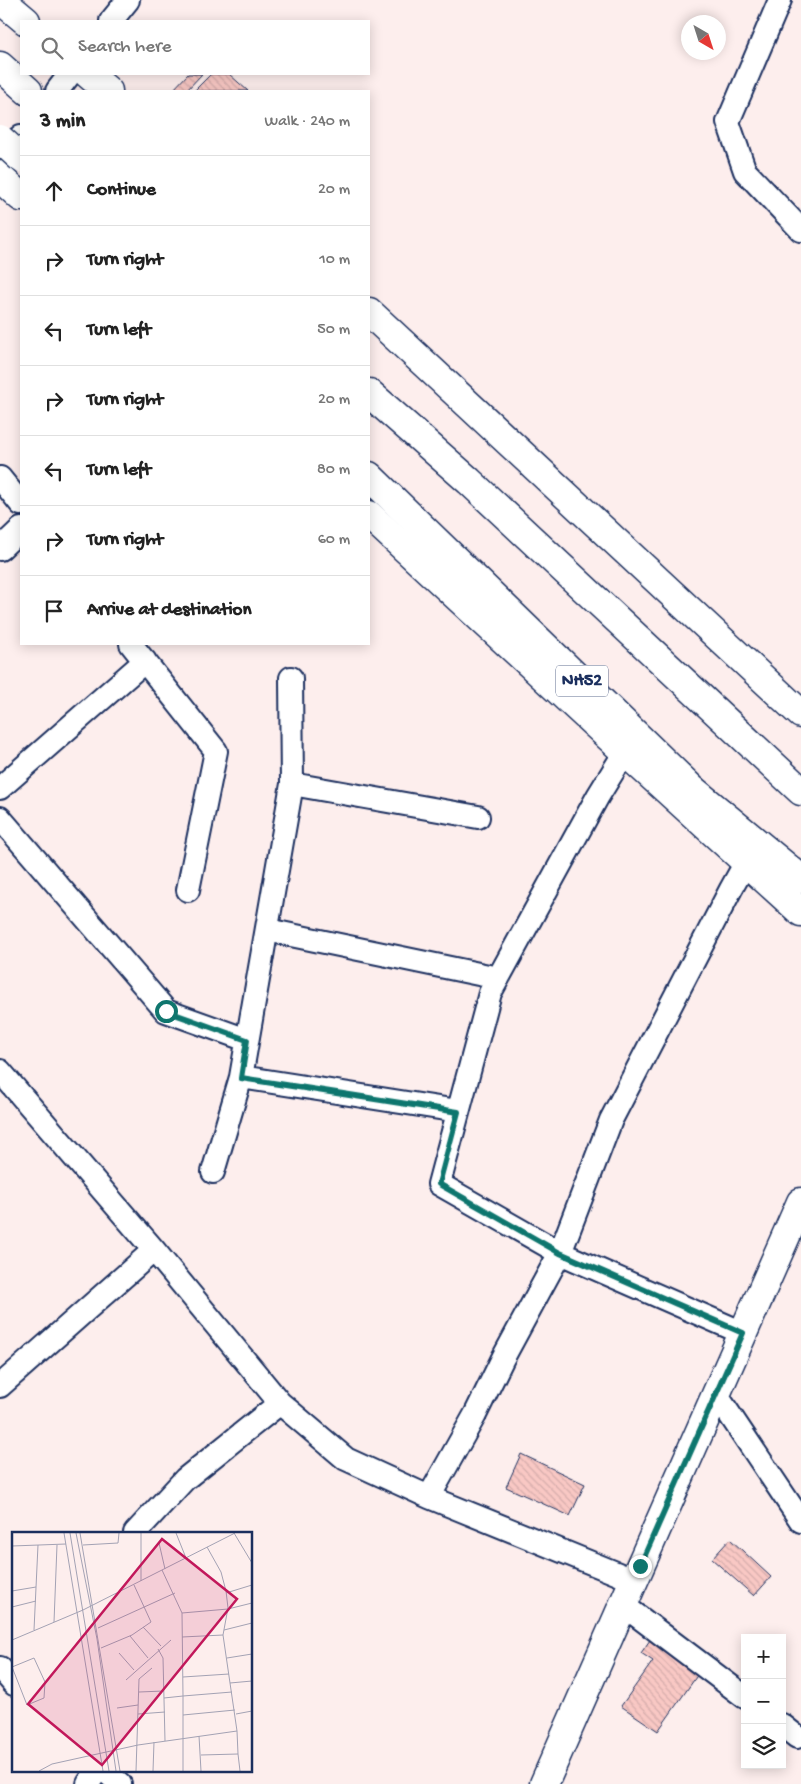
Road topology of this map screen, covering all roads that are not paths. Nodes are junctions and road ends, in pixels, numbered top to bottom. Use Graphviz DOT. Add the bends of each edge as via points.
graph roads {
  1 [pos="1,0"];
  2 [pos="128,0"];
  3 [pos="780,0"];
  4 [pos="25,20"];
  5 [pos="113,20"];
  6 [pos="0,66"];
  7 [pos="69,75"];
  8 [pos="89,75"];
  9 [pos="27,90"];
  10 [pos="58,90"];
  11 [pos="107,90"];
  12 [pos="20,137"];
  13 [pos="0,139"];
  14 [pos="20,157"];
  15 [pos="0,162"];
  16 [pos="0,178"];
  17 [pos="20,196"];
  18 [pos="801,230"];
  19 [pos="370,313"];
  20 [pos="370,394"];
  21 [pos="370,477"];
  22 [pos="0,478"];
  23 [pos="20,503"];
  24 [pos="370,516"];
  25 [pos="20,530"];
  26 [pos="0,549"];
  27 [pos="138,652"];
  28 [pos="291,678"];
  29 [pos="801,714"];
  30 [pos="625,752"];
  31 [pos="292,784"];
  32 [pos="0,788"];
  33 [pos="801,791"];
  34 [pos="478,817"];
  35 [pos="0,818"];
  36 [pos="746,862"];
  37 [pos="801,879"];
  38 [pos="188,890"];
  39 [pos="801,912"];
  40 [pos="267,930"];
  41 [pos="498,978"];
  42 [pos="247,1040"];
  43 [pos="0,1071"];
  44 [pos="241,1078"];
  45 [pos="458,1112"];
  46 [pos="213,1172"];
  47 [pos="801,1202"];
  48 [pos="154,1250"];
  49 [pos="560,1253"];
  50 [pos="743,1333"];
  51 [pos="0,1386"];
  52 [pos="716,1394"];
  53 [pos="280,1403"];
  54 [pos="429,1497"];
  55 [pos="801,1521"];
  56 [pos="136,1532"];
  57 [pos="633,1580"];
  58 [pos="623,1605"];
  59 [pos="741,1694"];
  60 [pos="96,1772"];
  61 [pos="106,1772"];
  62 [pos="547,1783"];
  63 [pos="88,1784"];
  64 [pos="120,1784"];
  1 -- 4 [label="main road"];
  2 -- 5 [label="street"];
  3 -- 18 [label="street" via="728,122 745,171"];
  6 -- 9 [label="main road"];
  7 -- 10 [label="street"];
  8 -- 11 [label="main road"];
  12 -- 15 [label="street"];
  13 -- 14 [label="main road, bridge"];
  16 -- 17 [label="main road"];
  19 -- 29 [label="main road"];
  20 -- 33 [label="main road" via="469,481"];
  21 -- 37 [label="main road, NH52" via="692,789"];
  22 -- 23 [label="street"];
  24 -- 30 [label="main road"];
  25 -- 26 [label="street"];
  27 -- 32 [label="street"];
  27 -- 38 [label="street" via="216,751"];
  28 -- 31 [label="street"];
  30 -- 36 [label="main road"];
  30 -- 41 [label="street"];
  31 -- 34 [label="street"];
  31 -- 40 [label="street"];
  35 -- 42 [label="street" via="166,1011"];
  36 -- 39 [label="main road"];
  36 -- 49 [label="street" via="611,1120"];
  40 -- 41 [label="street"];
  40 -- 42 [label="street"];
  41 -- 45 [label="street" via="490,993"];
  42 -- 44 [label="street"];
  43 -- 48 [label="street"];
  44 -- 45 [label="street"];
  44 -- 46 [label="street"];
  45 -- 49 [label="street" via="439,1184"];
  47 -- 50 [label="main road"];
  48 -- 51 [label="street"];
  48 -- 53 [label="street"];
  49 -- 50 [label="street"];
  49 -- 54 [label="street"];
  50 -- 52 [label="main road"];
  52 -- 55 [label="street"];
  52 -- 57 [label="main road"];
  53 -- 54 [label="street" via="346,1459"];
  53 -- 56 [label="street" via="185,1479"];
  54 -- 57 [label="street"];
  57 -- 58 [label="main road"];
  58 -- 59 [label="street"];
  58 -- 62 [label="main road"];
  60 -- 63 [label="street"];
  61 -- 64 [label="street"];
}
